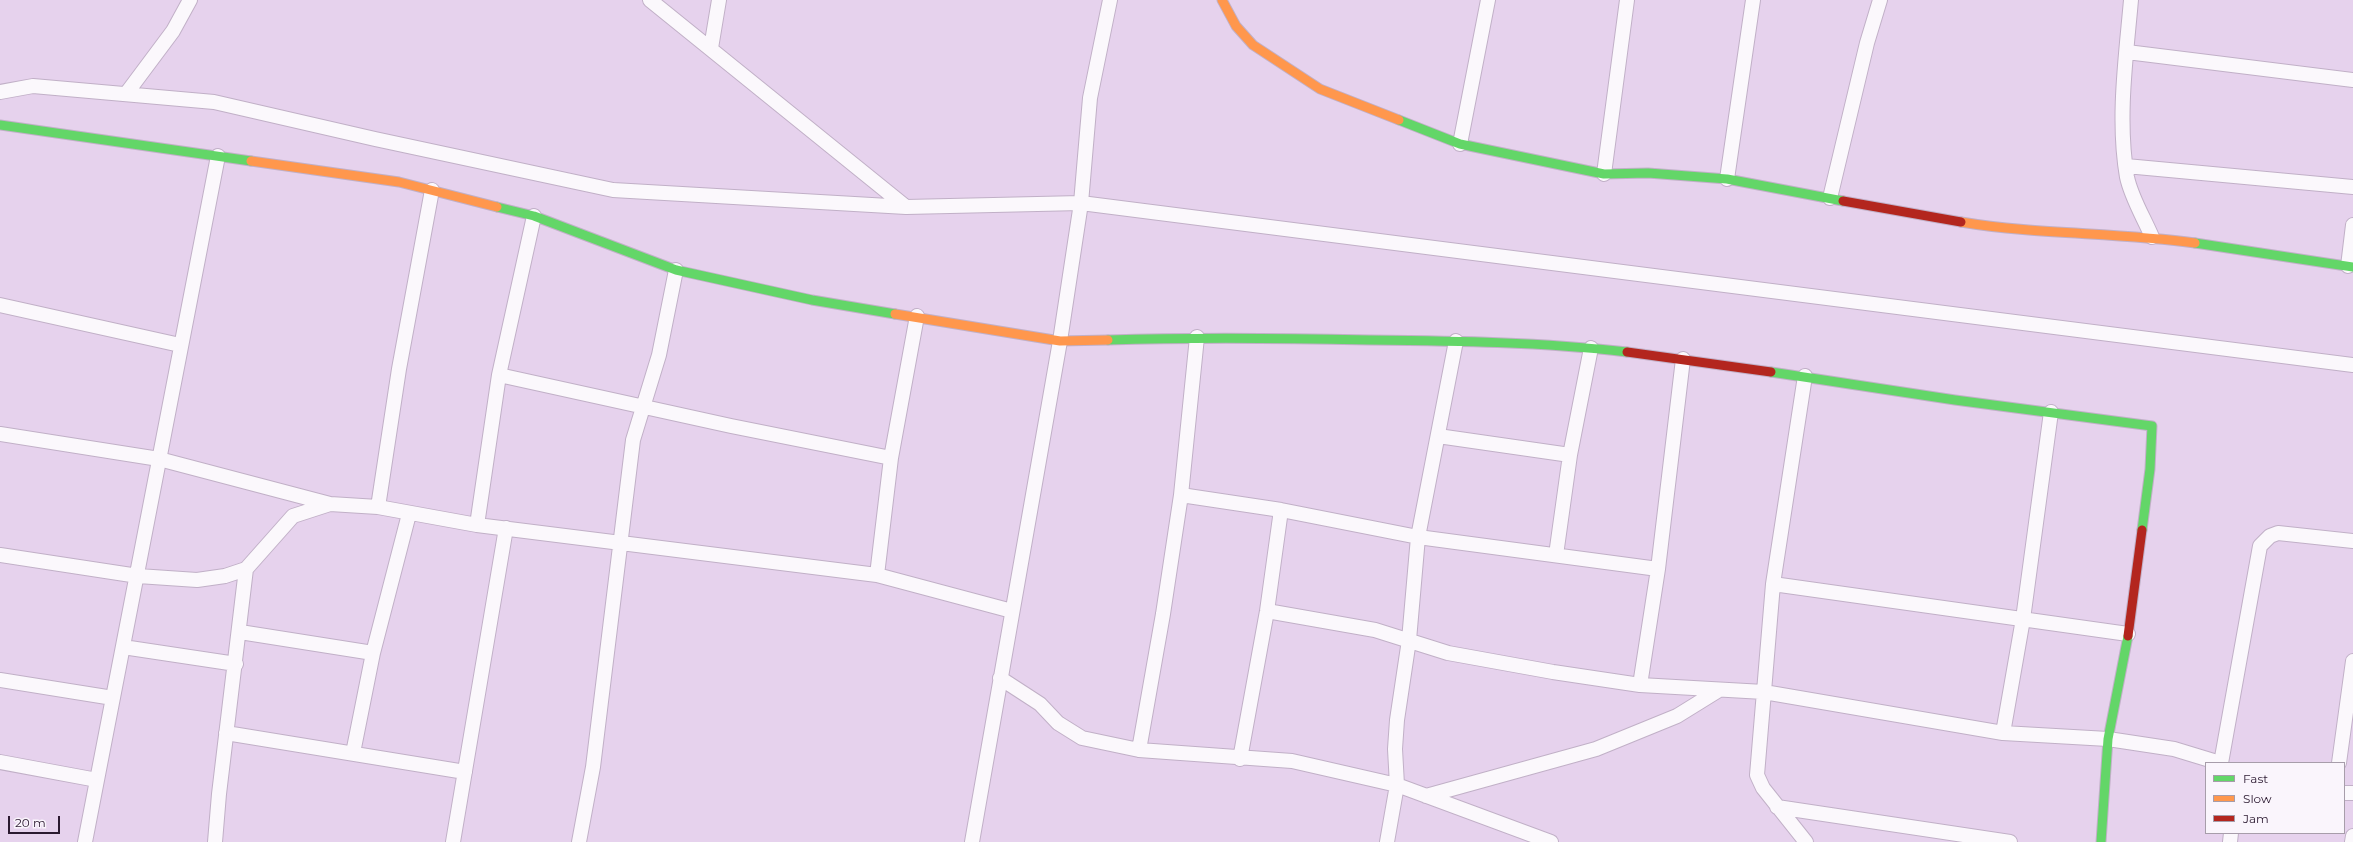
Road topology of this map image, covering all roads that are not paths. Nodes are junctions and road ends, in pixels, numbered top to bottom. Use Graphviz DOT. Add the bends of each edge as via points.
graph roads {
  1 [pos="190,0"];
  2 [pos="650,0"];
  3 [pos="719,0"];
  4 [pos="1110,0"];
  5 [pos="1222,0"];
  6 [pos="1488,0"];
  7 [pos="1628,0"];
  8 [pos="1753,0"];
  9 [pos="1880,0"];
  10 [pos="2131,0"];
  11 [pos="711,48"];
  12 [pos="2127,52"];
  13 [pos="2353,80"];
  14 [pos="0,92"];
  15 [pos="126,94"];
  16 [pos="0,125"];
  17 [pos="1460,144"];
  18 [pos="218,156"];
  19 [pos="2126,166"];
  20 [pos="1604,174"];
  21 [pos="1727,179"];
  22 [pos="2353,187"];
  23 [pos="432,190"];
  24 [pos="1830,198"];
  25 [pos="1081,203"];
  26 [pos="906,207"];
  27 [pos="534,216"];
  28 [pos="2353,225"];
  29 [pos="2152,237"];
  30 [pos="2351,267"];
  31 [pos="676,270"];
  32 [pos="0,306"];
  33 [pos="917,316"];
  34 [pos="1197,337"];
  35 [pos="1060,341"];
  36 [pos="1456,341"];
  37 [pos="180,345"];
  38 [pos="1591,348"];
  39 [pos="1683,358"];
  40 [pos="2353,365"];
  41 [pos="499,375"];
  42 [pos="1805,376"];
  43 [pos="642,406"];
  44 [pos="2052,412"];
  45 [pos="0,434"];
  46 [pos="1438,436"];
  47 [pos="1570,455"];
  48 [pos="891,458"];
  49 [pos="158,459"];
  50 [pos="1181,495"];
  51 [pos="330,504"];
  52 [pos="378,507"];
  53 [pos="1281,510"];
  54 [pos="409,514"];
  55 [pos="477,525"];
  56 [pos="506,528"];
  57 [pos="1418,537"];
  58 [pos="2353,540"];
  59 [pos="620,543"];
  60 [pos="0,555"];
  61 [pos="1556,555"];
  62 [pos="1658,569"];
  63 [pos="246,570"];
  64 [pos="138,576"];
  65 [pos="877,576"];
  66 [pos="1773,584"];
  67 [pos="1012,611"];
  68 [pos="1267,611"];
  69 [pos="2023,619"];
  70 [pos="240,632"];
  71 [pos="2128,634"];
  72 [pos="1409,640"];
  73 [pos="124,647"];
  74 [pos="373,653"];
  75 [pos="2353,661"];
  76 [pos="236,664"];
  77 [pos="1000,678"];
  78 [pos="0,680"];
  79 [pos="1640,685"];
  80 [pos="1719,690"];
  81 [pos="1764,692"];
  82 [pos="114,698"];
  83 [pos="226,733"];
  84 [pos="2004,733"];
  85 [pos="2108,739"];
  86 [pos="1139,750"];
  87 [pos="353,753"];
  88 [pos="1240,758"];
  89 [pos="0,762"];
  90 [pos="2218,762"];
  91 [pos="2221,762"];
  92 [pos="2339,762"];
  93 [pos="465,772"];
  94 [pos="97,780"];
  95 [pos="1397,785"];
  96 [pos="1426,796"];
  97 [pos="1777,807"];
  98 [pos="2353,836"];
  99 [pos="85,842"];
  100 [pos="216,842"];
  101 [pos="453,842"];
  102 [pos="579,842"];
  103 [pos="972,842"];
  104 [pos="1388,842"];
  105 [pos="1551,842"];
  106 [pos="1806,842"];
  107 [pos="2010,842"];
  108 [pos="2101,842"];
  109 [pos="2352,842"];
  1 -- 15 [label="street" via="173,31"];
  2 -- 11 [label="street"];
  3 -- 11 [label="street"];
  4 -- 25 [label="street" via="1090,98"];
  5 -- 17 [label="street" via="1236,26 1253,45 1320,89"];
  6 -- 17 [label="street"];
  7 -- 20 [label="street"];
  8 -- 21 [label="street"];
  9 -- 24 [label="street" via="1867,42"];
  10 -- 12 [label="street"];
  11 -- 26 [label="street"];
  12 -- 13 [label="street"];
  12 -- 19 [label="street" via="2124,118"];
  14 -- 15 [label="street" via="33,86"];
  15 -- 26 [label="street" via="214,102 374,140 613,190"];
  16 -- 18 [label="street"];
  17 -- 20 [label="street"];
  18 -- 23 [label="street" via="399,182"];
  18 -- 37 [label="street"];
  19 -- 22 [label="street"];
  19 -- 29 [label="street" via="2128,179"];
  20 -- 21 [label="street" via="1648,173"];
  21 -- 24 [label="street"];
  23 -- 27 [label="street"];
  23 -- 52 [label="street" via="399,368"];
  24 -- 29 [label="street" via="1996,228"];
  25 -- 26 [label="street"];
  25 -- 35 [label="street"];
  25 -- 40 [label="street"];
  27 -- 31 [label="street"];
  27 -- 41 [label="street"];
  28 -- 30 [label="street"];
  29 -- 30 [label="street"];
  31 -- 33 [label="street" via="812,300"];
  31 -- 43 [label="street" via="659,355"];
  32 -- 37 [label="street"];
  33 -- 35 [label="street"];
  33 -- 48 [label="street"];
  34 -- 35 [label="street"];
  34 -- 36 [label="street"];
  34 -- 50 [label="street"];
  35 -- 67 [label="street"];
  36 -- 38 [label="street"];
  36 -- 46 [label="street"];
  37 -- 49 [label="street"];
  38 -- 39 [label="street"];
  38 -- 47 [label="street"];
  39 -- 42 [label="street"];
  39 -- 62 [label="street"];
  41 -- 43 [label="street"];
  41 -- 55 [label="street"];
  42 -- 44 [label="street" via="1955,400"];
  42 -- 66 [label="street"];
  43 -- 48 [label="street"];
  43 -- 59 [label="street" via="628,470"];
  44 -- 69 [label="street"];
  44 -- 71 [label="street" via="2152,426 2150,469"];
  45 -- 49 [label="street"];
  46 -- 47 [label="street"];
  46 -- 57 [label="street"];
  47 -- 61 [label="street"];
  48 -- 65 [label="street"];
  49 -- 51 [label="street"];
  49 -- 64 [label="street"];
  50 -- 53 [label="street"];
  50 -- 86 [label="street"];
  51 -- 52 [label="street"];
  51 -- 63 [label="street" via="293,516"];
  52 -- 54 [label="street"];
  53 -- 57 [label="street"];
  53 -- 68 [label="street"];
  54 -- 55 [label="street"];
  54 -- 74 [label="street"];
  55 -- 56 [label="street"];
  56 -- 59 [label="street"];
  56 -- 93 [label="street"];
  57 -- 61 [label="street"];
  57 -- 72 [label="street"];
  58 -- 91 [label="street" via="2278,533 2270,536 2260,546"];
  59 -- 65 [label="street"];
  59 -- 102 [label="street" via="594,767"];
  60 -- 64 [label="street"];
  61 -- 62 [label="street"];
  62 -- 79 [label="street"];
  63 -- 64 [label="street" via="197,580"];
  63 -- 70 [label="street"];
  64 -- 73 [label="street"];
  65 -- 67 [label="street"];
  66 -- 69 [label="street"];
  66 -- 81 [label="street"];
  67 -- 77 [label="street"];
  68 -- 72 [label="street" via="1375,630"];
  68 -- 88 [label="street"];
  69 -- 71 [label="street"];
  69 -- 84 [label="street"];
  70 -- 74 [label="street"];
  70 -- 76 [label="street"];
  71 -- 85 [label="street"];
  72 -- 79 [label="street" via="1476,659"];
  72 -- 95 [label="street" via="1397,720"];
  73 -- 76 [label="street"];
  73 -- 82 [label="street"];
  74 -- 87 [label="street"];
  75 -- 92 [label="street"];
  76 -- 83 [label="street"];
  77 -- 86 [label="street" via="1040,704 1058,724 1082,738"];
  77 -- 103 [label="street"];
  78 -- 82 [label="street"];
  79 -- 80 [label="street"];
  80 -- 81 [label="street"];
  80 -- 96 [label="street" via="1677,716 1596,749"];
  81 -- 84 [label="street"];
  81 -- 97 [label="street" via="1757,774 1763,788"];
  82 -- 94 [label="street"];
  83 -- 87 [label="street"];
  83 -- 100 [label="street"];
  84 -- 85 [label="street"];
  85 -- 90 [label="street" via="2174,749"];
  85 -- 108 [label="street"];
  86 -- 88 [label="street"];
  87 -- 93 [label="street"];
  88 -- 95 [label="street" via="1292,761"];
  89 -- 94 [label="street"];
  93 -- 101 [label="street"];
  94 -- 99 [label="street"];
  95 -- 96 [label="street"];
  95 -- 104 [label="street"];
  96 -- 105 [label="street"];
  97 -- 106 [label="street"];
  97 -- 107 [label="street"];
  98 -- 109 [label="street"];
}
